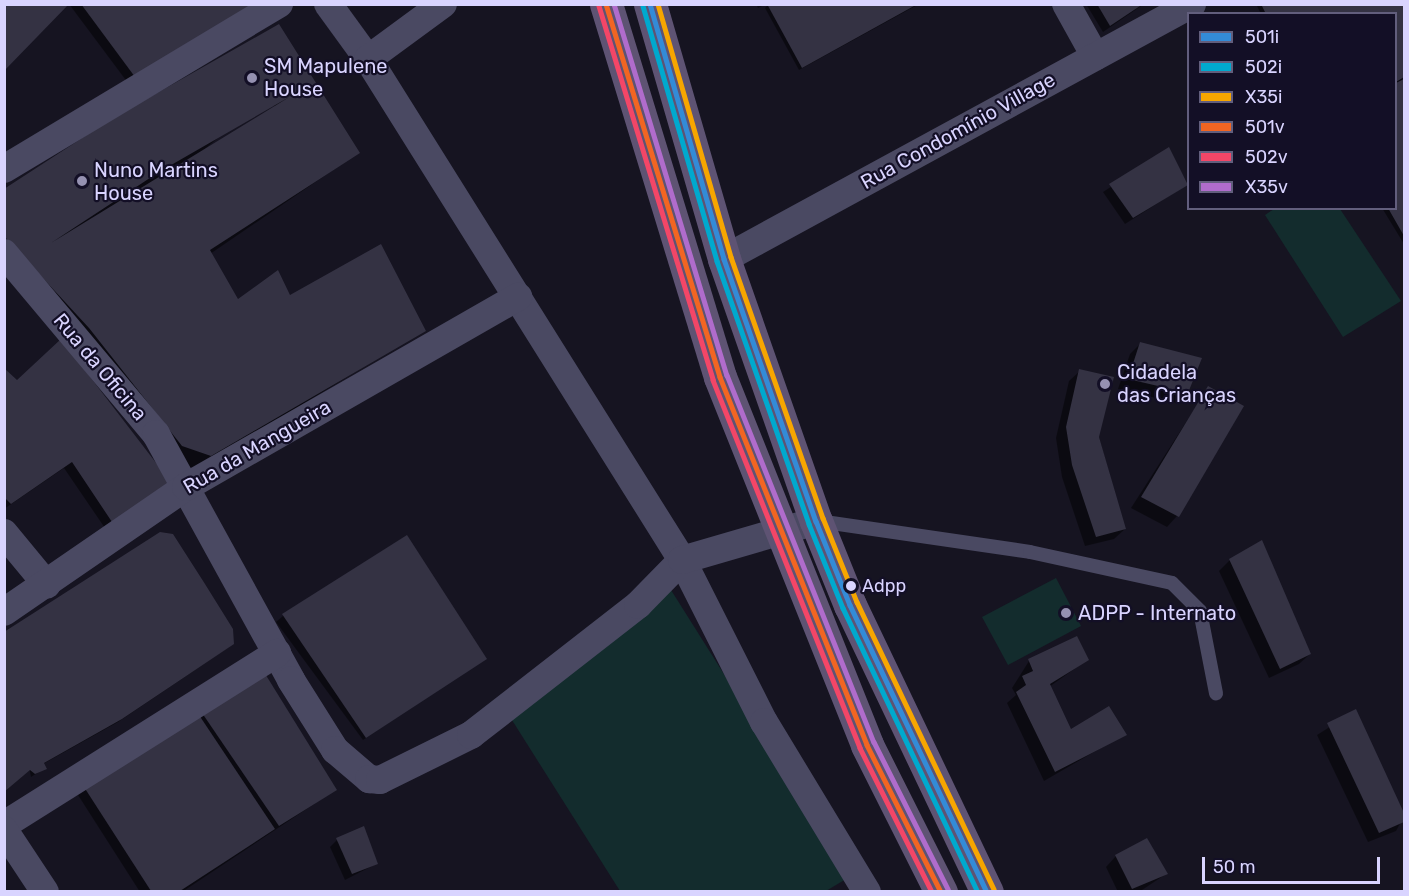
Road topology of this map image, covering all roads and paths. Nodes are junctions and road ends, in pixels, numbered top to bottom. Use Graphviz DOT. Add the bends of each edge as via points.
graph roads {
  1 [pos="279,4"];
  2 [pos="328,4"];
  3 [pos="443,4"];
  4 [pos="606,4"];
  5 [pos="650,4"];
  6 [pos="1066,4"];
  7 [pos="1192,4"];
  8 [pos="1095,56"];
  9 [pos="368,59"];
  10 [pos="4,169"];
  11 [pos="4,253"];
  12 [pos="724,258"];
  13 [pos="518,297"];
  14 [pos="186,487"];
  15 [pos="816,521"];
  16 [pos="4,533"];
  17 [pos="779,534"];
  18 [pos="682,560"];
  19 [pos="46,585"];
  20 [pos="4,612"];
  21 [pos="277,653"];
  22 [pos="1216,693"];
  23 [pos="4,828"];
  24 [pos="45,891"];
  25 [pos="867,891"];
  26 [pos="941,891"];
  27 [pos="987,891"];
  1 -- 10 [label="street"];
  2 -- 9 [label="street"];
  3 -- 9 [label="street"];
  4 -- 17 [label="main road" via="713,357"];
  5 -- 12 [label="main road"];
  6 -- 8 [label="street"];
  7 -- 8 [label="street, Rua Condomínio Village"];
  8 -- 12 [label="street, Rua Condomínio Village"];
  9 -- 13 [label="street"];
  11 -- 14 [label="street, Rua da Oficina" via="156,435"];
  12 -- 15 [label="main road"];
  13 -- 14 [label="street, Rua da Mangueira"];
  13 -- 18 [label="street"];
  14 -- 19 [label="street, Rua da Mangueira"];
  14 -- 21 [label="street, Rua da Oficina"];
  15 -- 17 [label="street"];
  15 -- 22 [label="lane" via="1030,552 1172,583 1200,611"];
  15 -- 27 [label="main road" via="850,604"];
  16 -- 19 [label="street"];
  17 -- 18 [label="street"];
  17 -- 26 [label="main road" via="867,745"];
  18 -- 21 [label="street, Rua da Oficina" via="638,604 525,697 471,735 380,780 369,779 345,762"];
  18 -- 25 [label="street" via="764,722"];
  19 -- 20 [label="street, Rua da Mangueira"];
  21 -- 23 [label="street"];
  23 -- 24 [label="street"];
}
